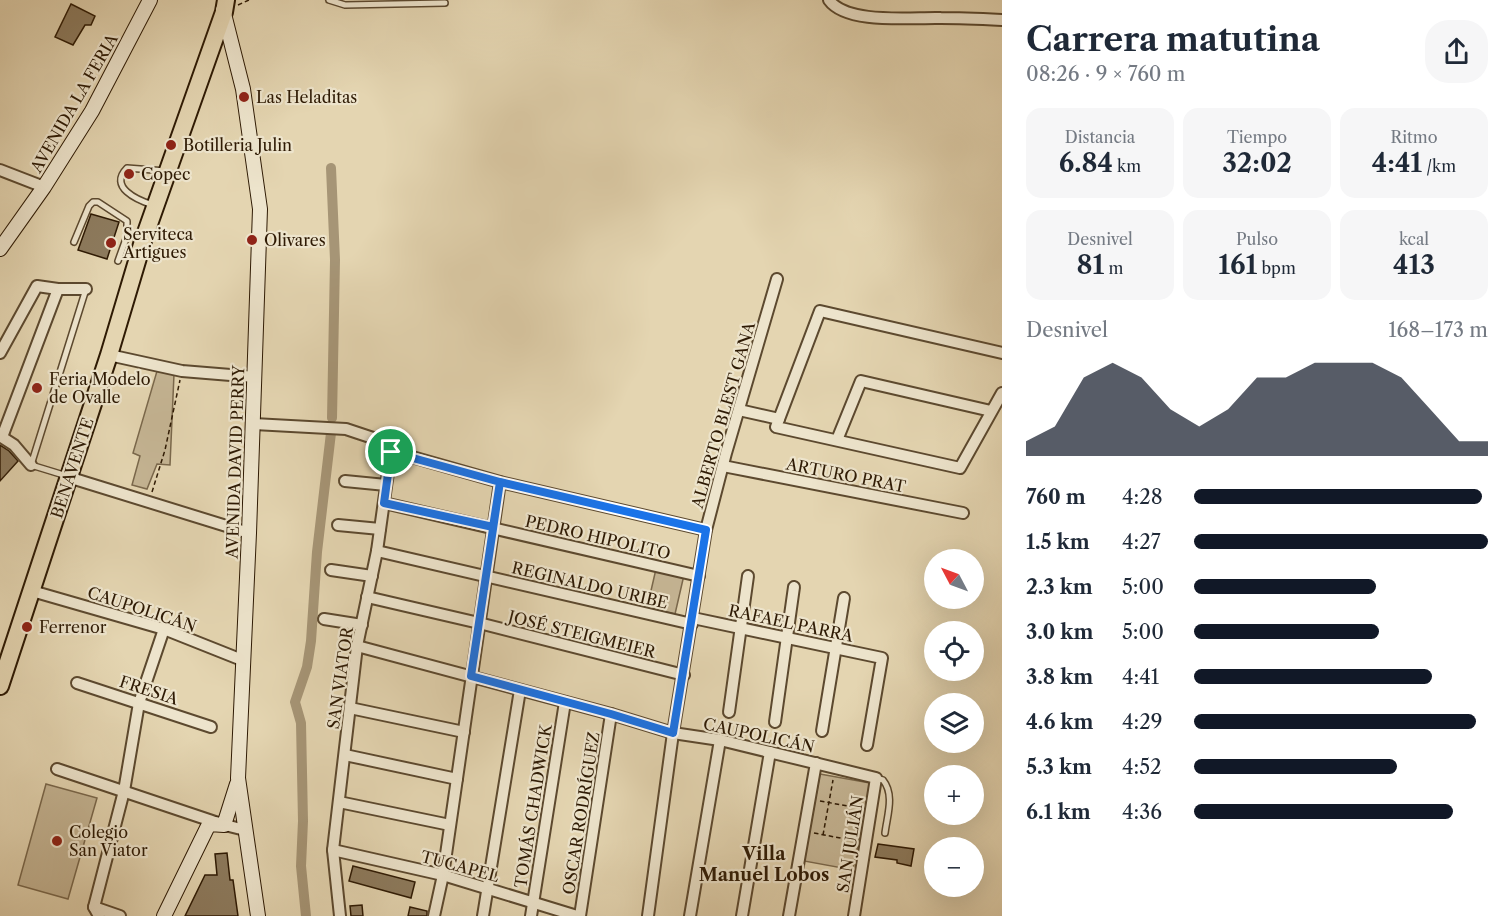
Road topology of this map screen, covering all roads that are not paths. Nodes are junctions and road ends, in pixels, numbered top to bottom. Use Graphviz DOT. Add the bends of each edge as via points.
graph roads {
  1 [pos="150,0"];
  2 [pos="329,0"];
  3 [pos="829,0"];
  4 [pos="225,3"];
  5 [pos="445,3"];
  6 [pos="1002,20"];
  7 [pos="0,170"];
  8 [pos="168,171"];
  9 [pos="44,187"];
  10 [pos="156,206"];
  11 [pos="135,238"];
  12 [pos="74,242"];
  13 [pos="0,249"];
  14 [pos="118,261"];
  15 [pos="777,279"];
  16 [pos="58,289"];
  17 [pos="86,289"];
  18 [pos="1002,353"];
  19 [pos="0,354"];
  20 [pos="109,355"];
  21 [pos="255,378"];
  22 [pos="1002,393"];
  23 [pos="739,410"];
  24 [pos="991,411"];
  25 [pos="778,419"];
  26 [pos="254,423"];
  27 [pos="1,437"];
  28 [pos="837,440"];
  29 [pos="390,449"];
  30 [pos="31,465"];
  31 [pos="723,466"];
  32 [pos="68,477"];
  33 [pos="345,481"];
  34 [pos="500,482"];
  35 [pos="386,485"];
  36 [pos="384,503"];
  37 [pos="963,513"];
  38 [pos="338,525"];
  39 [pos="493,527"];
  40 [pos="380,529"];
  41 [pos="706,530"];
  42 [pos="249,533"];
  43 [pos="377,551"];
  44 [pos="331,570"];
  45 [pos="486,575"];
  46 [pos="372,576"];
  47 [pos="699,576"];
  48 [pos="748,576"];
  49 [pos="794,587"];
  50 [pos="32,591"];
  51 [pos="367,597"];
  52 [pos="844,598"];
  53 [pos="324,619"];
  54 [pos="692,621"];
  55 [pos="479,623"];
  56 [pos="362,625"];
  57 [pos="741,628"];
  58 [pos="164,629"];
  59 [pos="787,638"];
  60 [pos="357,646"];
  61 [pos="837,649"];
  62 [pos="242,660"];
  63 [pos="684,675"];
  64 [pos="471,676"];
  65 [pos="77,683"];
  66 [pos="0,686"];
  67 [pos="520,690"];
  68 [pos="566,702"];
  69 [pos="139,703"];
  70 [pos="350,708"];
  71 [pos="729,712"];
  72 [pos="611,714"];
  73 [pos="775,722"];
  74 [pos="211,727"];
  75 [pos="822,731"];
  76 [pos="464,732"];
  77 [pos="673,733"];
  78 [pos="720,740"];
  79 [pos="867,745"];
  80 [pos="770,752"];
  81 [pos="345,755"];
  82 [pos="816,763"];
  83 [pos="57,769"];
  84 [pos="876,777"];
  85 [pos="238,778"];
  86 [pos="457,779"];
  87 [pos="124,791"];
  88 [pos="339,802"];
  89 [pos="224,825"];
  90 [pos="450,825"];
  91 [pos="245,830"];
  92 [pos="885,833"];
  93 [pos="333,850"];
  94 [pos="443,875"];
  95 [pos="488,889"];
  96 [pos="533,903"];
  97 [pos="96,911"];
  98 [pos="120,916"];
  99 [pos="164,916"];
  100 [pos="258,916"];
  101 [pos="339,916"];
  102 [pos="434,916"];
  103 [pos="483,916"];
  104 [pos="531,916"];
  105 [pos="578,916"];
  106 [pos="648,916"];
  107 [pos="690,916"];
  108 [pos="742,916"];
  109 [pos="789,916"];
  110 [pos="854,916"];
  1 -- 9 [label="main road, AVENIDA LA FERIA" via="92,111"];
  2 -- 5 [label="lane" via="345,5"];
  3 -- 6 [label="street" via="844,12 875,18"];
  4 -- 8 [label="main road, BENAVENTE"];
  4 -- 21 [label="main road, AVENIDA DAVID PERRY" via="243,89 260,209"];
  7 -- 9 [label="street"];
  8 -- 10 [label="main road, BENAVENTE"];
  8 -- 10 [label="lane" via="124,170 120,185 136,199"];
  9 -- 13 [label="main road, AVENIDA LA FERIA"];
  10 -- 11 [label="main road, BENAVENTE"];
  11 -- 12 [label="lane" via="128,221 93,202"];
  11 -- 14 [label="lane"];
  11 -- 20 [label="main road, BENAVENTE"];
  15 -- 23 [label="street, ALBERTO BLEST GANA"];
  16 -- 17 [label="street"];
  16 -- 19 [label="street" via="37,286"];
  16 -- 27 [label="street"];
  17 -- 30 [label="lane"];
  18 -- 25 [label="street" via="820,311"];
  20 -- 21 [label="street" via="182,371"];
  20 -- 32 [label="main road, BENAVENTE"];
  21 -- 26 [label="main road, AVENIDA DAVID PERRY"];
  22 -- 24 [label="street"];
  23 -- 25 [label="street"];
  23 -- 31 [label="street, ALBERTO BLEST GANA"];
  24 -- 28 [label="street" via="960,468"];
  24 -- 28 [label="street" via="861,381"];
  25 -- 28 [label="street" via="776,428"];
  26 -- 29 [label="street" via="346,429 386,442"];
  26 -- 42 [label="main road, AVENIDA DAVID PERRY"];
  27 -- 30 [label="street" via="14,445"];
  29 -- 34 [label="street"];
  29 -- 35 [label="street, SAN VIATOR"];
  30 -- 32 [label="lane"];
  31 -- 37 [label="street, ARTURO PRAT"];
  31 -- 41 [label="street, ALBERTO BLEST GANA"];
  32 -- 42 [label="street"];
  32 -- 50 [label="main road, BENAVENTE"];
  33 -- 35 [label="street"];
  34 -- 39 [label="street"];
  34 -- 41 [label="street"];
  35 -- 36 [label="street, SAN VIATOR"];
  36 -- 39 [label="street, PEDRO HIPOLITO"];
  36 -- 40 [label="street, SAN VIATOR"];
  38 -- 40 [label="street"];
  39 -- 45 [label="street"];
  39 -- 47 [label="street, PEDRO HIPOLITO"];
  40 -- 43 [label="street, SAN VIATOR"];
  41 -- 47 [label="street, ALBERTO BLEST GANA"];
  42 -- 62 [label="main road, AVENIDA DAVID PERRY"];
  43 -- 45 [label="street, REGINALDO URIBE"];
  43 -- 46 [label="street, SAN VIATOR"];
  44 -- 46 [label="street"];
  45 -- 54 [label="street, REGINALDO URIBE"];
  45 -- 55 [label="street"];
  46 -- 51 [label="street, SAN VIATOR"];
  47 -- 54 [label="street, ALBERTO BLEST GANA"];
  48 -- 57 [label="street"];
  49 -- 59 [label="street"];
  50 -- 58 [label="street, CAUPOLICÁN"];
  50 -- 66 [label="main road, BENAVENTE"];
  51 -- 55 [label="street, JOSÉ STEIGMEIER"];
  51 -- 56 [label="street, SAN VIATOR"];
  52 -- 61 [label="street"];
  53 -- 56 [label="street"];
  54 -- 57 [label="street, RAFAEL PARRA"];
  54 -- 63 [label="street, ALBERTO BLEST GANA"];
  55 -- 63 [label="street, JOSÉ STEIGMEIER"];
  55 -- 64 [label="street"];
  56 -- 60 [label="street, SAN VIATOR"];
  57 -- 59 [label="street, RAFAEL PARRA"];
  57 -- 71 [label="street"];
  58 -- 62 [label="street, CAUPOLICÁN"];
  58 -- 69 [label="street"];
  59 -- 61 [label="street, RAFAEL PARRA"];
  59 -- 73 [label="street"];
  60 -- 64 [label="street, CAUPOLICÁN"];
  60 -- 70 [label="street, SAN VIATOR"];
  61 -- 75 [label="street"];
  61 -- 79 [label="street, RAFAEL PARRA" via="882,658"];
  62 -- 85 [label="main road, AVENIDA DAVID PERRY"];
  63 -- 77 [label="street, ALBERTO BLEST GANA"];
  64 -- 67 [label="street, CAUPOLICÁN"];
  64 -- 76 [label="street"];
  65 -- 69 [label="street, FRESIA"];
  67 -- 68 [label="street, CAUPOLICÁN"];
  67 -- 95 [label="street"];
  68 -- 72 [label="street, CAUPOLICÁN"];
  68 -- 96 [label="street, TOMÁS CHADWICK"];
  69 -- 74 [label="street, FRESIA"];
  69 -- 87 [label="street"];
  70 -- 76 [label="street"];
  70 -- 81 [label="street, SAN VIATOR"];
  72 -- 77 [label="street, CAUPOLICÁN"];
  72 -- 105 [label="street, OSCAR RODRÍGUEZ"];
  76 -- 86 [label="street"];
  77 -- 78 [label="street, CAUPOLICÁN"];
  77 -- 106 [label="street, ALBERTO BLEST GANA"];
  78 -- 80 [label="street, CAUPOLICÁN"];
  78 -- 107 [label="street"];
  80 -- 82 [label="street, CAUPOLICÁN"];
  80 -- 108 [label="street"];
  81 -- 86 [label="street"];
  81 -- 88 [label="street, SAN VIATOR"];
  82 -- 84 [label="street, CAUPOLICÁN"];
  82 -- 109 [label="street"];
  83 -- 87 [label="street"];
  84 -- 92 [label="lane" via="888,788 890,800"];
  84 -- 110 [label="street, SAN JULIÁN"];
  85 -- 89 [label="main road"];
  85 -- 91 [label="main road, AVENIDA DAVID PERRY"];
  86 -- 90 [label="street"];
  87 -- 89 [label="street"];
  87 -- 97 [label="street"];
  88 -- 90 [label="street"];
  88 -- 93 [label="street, SAN VIATOR"];
  89 -- 91 [label="street"];
  89 -- 99 [label="main road" via="210,824"];
  90 -- 94 [label="street"];
  91 -- 100 [label="main road, AVENIDA DAVID PERRY"];
  93 -- 94 [label="street, TUCAPEL"];
  93 -- 101 [label="street, SAN VIATOR"];
  94 -- 95 [label="street, TUCAPEL"];
  94 -- 102 [label="street"];
  95 -- 96 [label="street, TUCAPEL"];
  95 -- 103 [label="street"];
  96 -- 104 [label="street, TOMÁS CHADWICK"];
  96 -- 105 [label="street, TUCAPEL"];
  97 -- 98 [label="street"];
}
